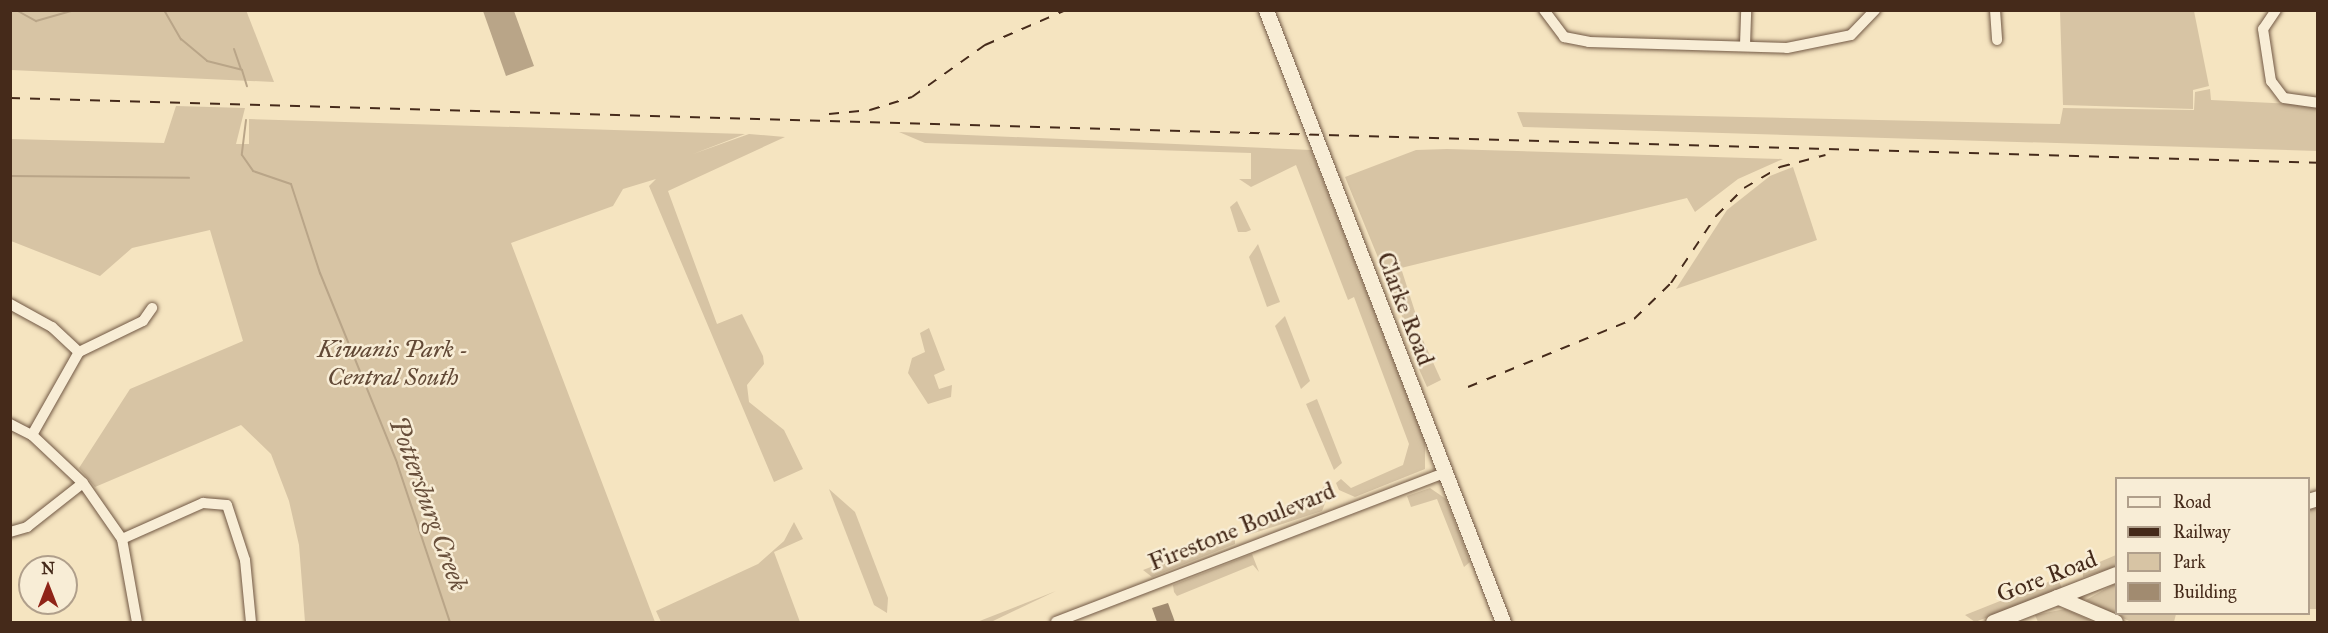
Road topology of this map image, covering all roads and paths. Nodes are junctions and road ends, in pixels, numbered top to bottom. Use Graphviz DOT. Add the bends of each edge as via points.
graph roads {
  1 [pos="1266,10"];
  2 [pos="1544,10"];
  3 [pos="1746,10"];
  4 [pos="1875,10"];
  5 [pos="1995,10"];
  6 [pos="2276,10"];
  7 [pos="1997,40"];
  8 [pos="1745,45"];
  9 [pos="2318,103"];
  10 [pos="10,304"];
  11 [pos="153,308"];
  12 [pos="79,352"];
  13 [pos="10,424"];
  14 [pos="32,435"];
  15 [pos="1444,473"];
  16 [pos="83,483"];
  17 [pos="10,532"];
  18 [pos="122,539"];
  19 [pos="2115,574"];
  20 [pos="2056,597"];
  21 [pos="137,622"];
  22 [pos="251,622"];
  23 [pos="1056,622"];
  24 [pos="1503,622"];
  25 [pos="1993,622"];
  26 [pos="2116,622"];
  1 -- 15 [label="main road, Clarke Road"];
  2 -- 8 [label="street" via="1564,37 1589,42"];
  3 -- 8 [label="street"];
  4 -- 8 [label="street" via="1851,35 1835,41 1787,48"];
  5 -- 7 [label="street"];
  6 -- 9 [label="street" via="2263,29 2271,81 2284,98"];
  10 -- 12 [label="street" via="51,327"];
  11 -- 12 [label="street" via="143,321"];
  12 -- 14 [label="street"];
  13 -- 14 [label="street"];
  14 -- 16 [label="street"];
  15 -- 23 [label="street, Firestone Boulevard"];
  15 -- 24 [label="main road, Clarke Road"];
  16 -- 17 [label="street" via="27,526"];
  16 -- 18 [label="street"];
  18 -- 21 [label="street"];
  18 -- 22 [label="street" via="203,503 227,505 245,560"];
  19 -- 20 [label="main road, Gore Road"];
  20 -- 25 [label="main road, Gore Road"];
  20 -- 26 [label="street"];
}
